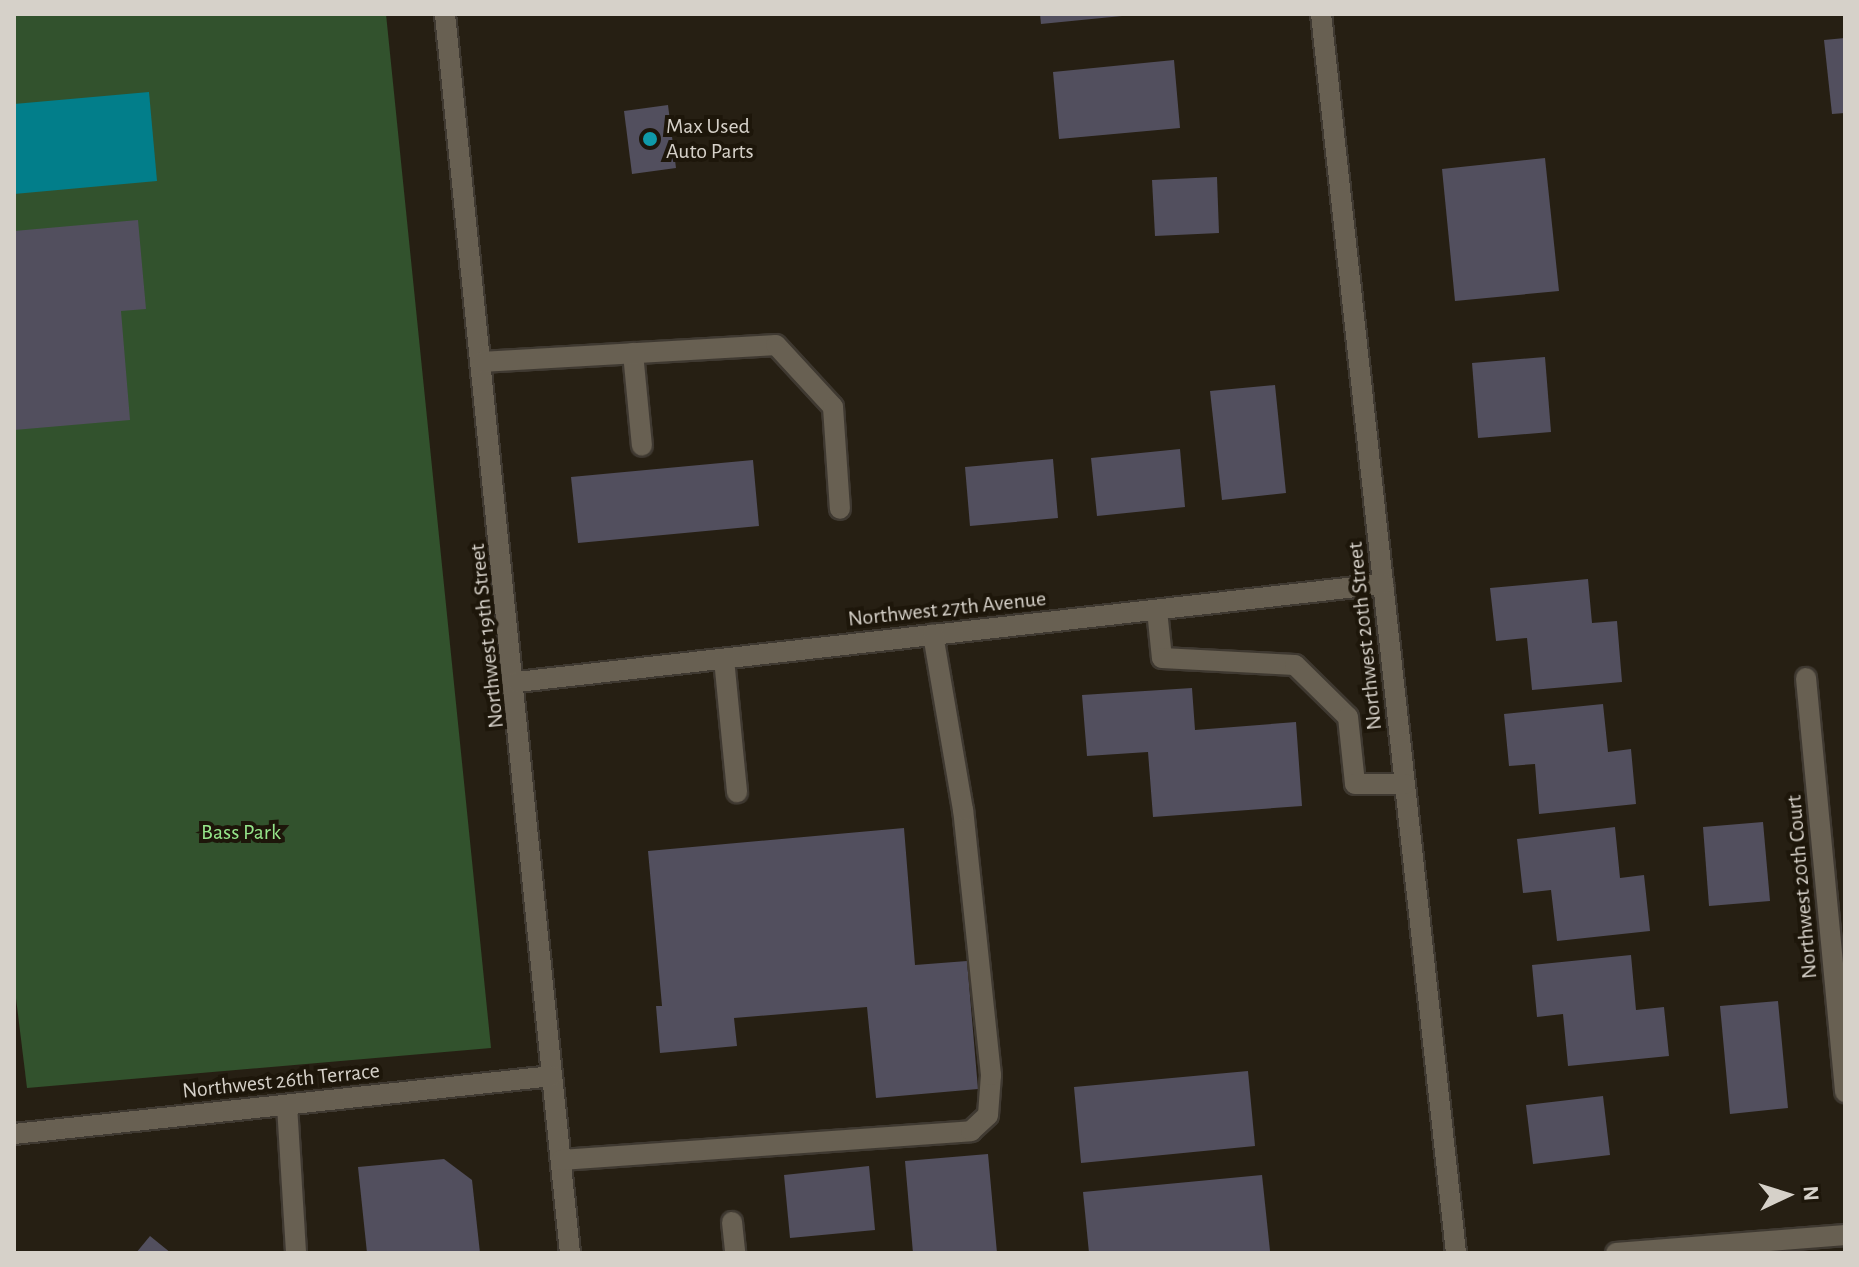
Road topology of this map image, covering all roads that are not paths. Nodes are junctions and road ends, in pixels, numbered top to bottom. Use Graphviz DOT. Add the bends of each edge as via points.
graph roads {
  1 [pos="445,14"];
  2 [pos="1321,14"];
  3 [pos="633,353"];
  4 [pos="482,362"];
  5 [pos="642,446"];
  6 [pos="840,509"];
  7 [pos="1383,584"];
  8 [pos="1157,610"];
  9 [pos="933,635"];
  10 [pos="724,659"];
  11 [pos="1806,678"];
  12 [pos="517,682"];
  13 [pos="1405,784"];
  14 [pos="737,792"];
  15 [pos="552,1076"];
  16 [pos="1845,1092"];
  17 [pos="287,1105"];
  18 [pos="14,1134"];
  19 [pos="561,1160"];
  20 [pos="732,1222"];
  21 [pos="1845,1235"];
  22 [pos="1722,1249"];
  23 [pos="296,1253"];
  24 [pos="570,1253"];
  25 [pos="735,1253"];
  26 [pos="1456,1253"];
  27 [pos="1616,1253"];
  1 -- 4 [label="street, Northwest 19th Street"];
  2 -- 7 [label="street, Northwest 20th Street"];
  3 -- 4 [label="street"];
  3 -- 5 [label="street"];
  3 -- 6 [label="street" via="776,345 833,407"];
  4 -- 12 [label="street, Northwest 19th Street"];
  7 -- 8 [label="street, Northwest 27th Avenue"];
  7 -- 13 [label="street, Northwest 20th Street"];
  8 -- 9 [label="street, Northwest 27th Avenue"];
  8 -- 13 [label="street" via="1162,658 1295,665 1348,717 1355,784"];
  9 -- 10 [label="street, Northwest 27th Avenue"];
  9 -- 19 [label="street" via="965,826 991,1075 988,1115 971,1131"];
  10 -- 12 [label="street, Northwest 27th Avenue"];
  10 -- 14 [label="street"];
  11 -- 16 [label="street, Northwest 20th Court"];
  12 -- 15 [label="street, Northwest 19th Street"];
  13 -- 26 [label="street, Northwest 20th Street"];
  15 -- 17 [label="street, Northwest 26th Terrace"];
  15 -- 19 [label="street, Northwest 19th Street"];
  17 -- 18 [label="street, Northwest 26th Terrace"];
  17 -- 23 [label="street"];
  19 -- 24 [label="street, Northwest 19th Street"];
  20 -- 25 [label="street"];
  21 -- 22 [label="street"];
  22 -- 27 [label="street"];
}
